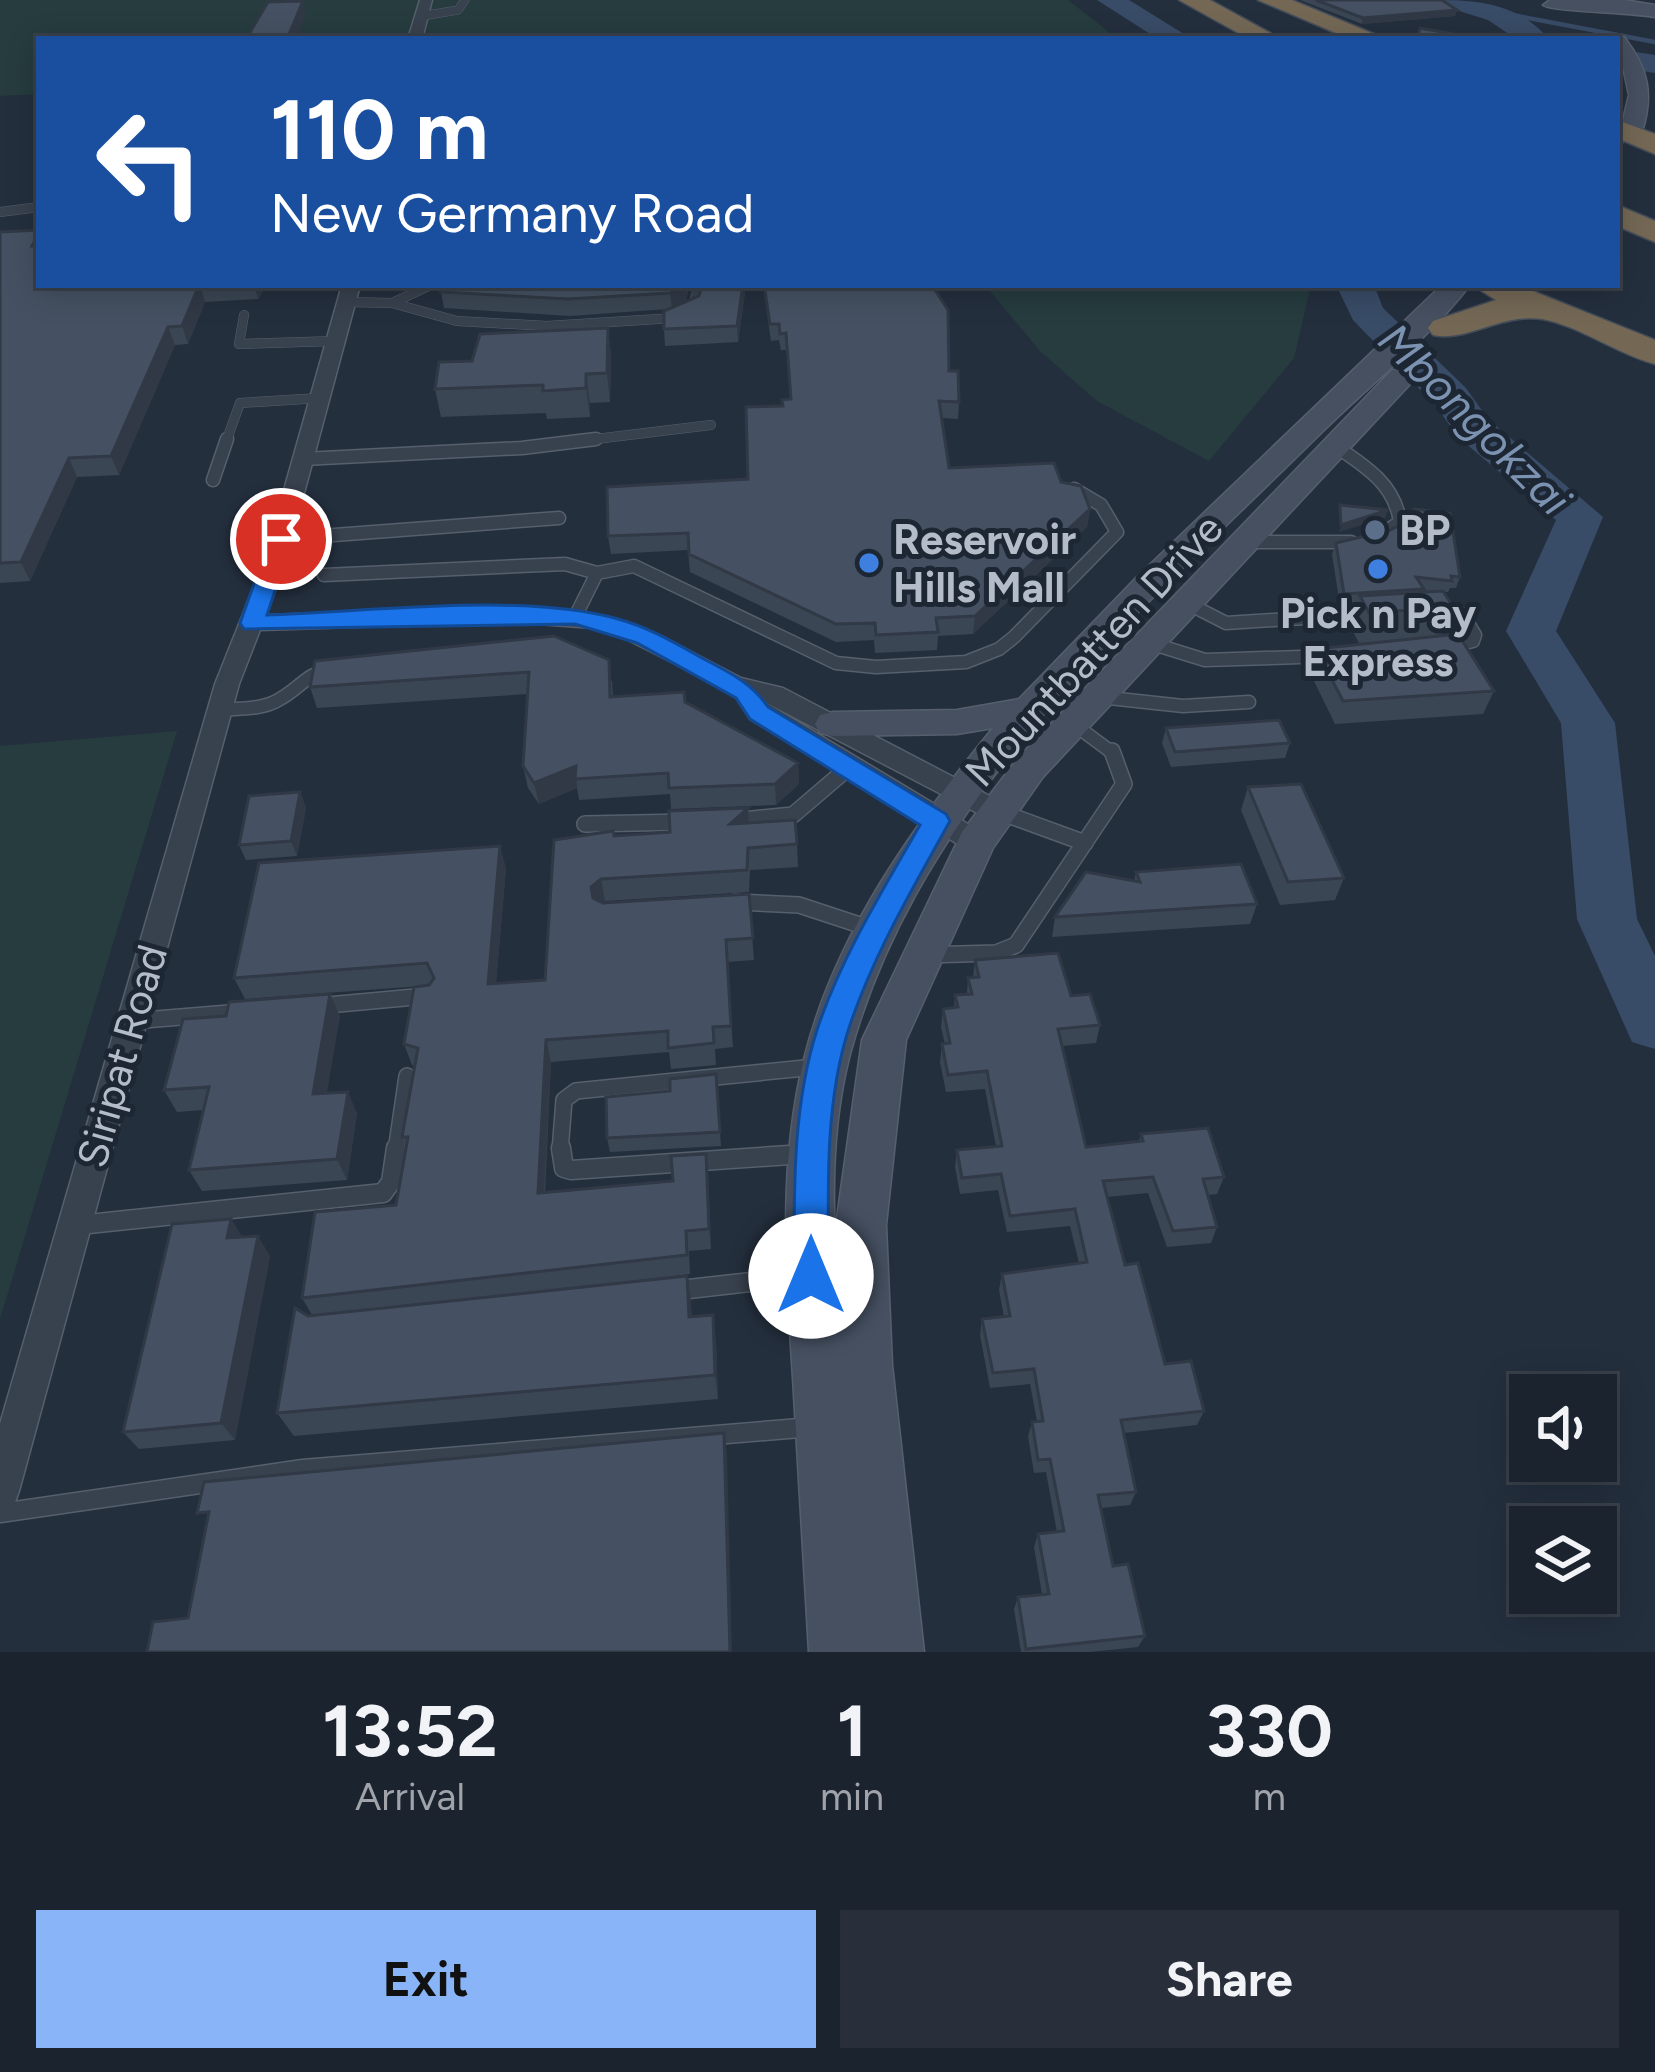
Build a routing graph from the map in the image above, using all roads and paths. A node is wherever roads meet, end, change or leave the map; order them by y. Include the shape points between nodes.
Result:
1 (426, 0) edge
2 (465, 0) edge
3 (1165, 0) edge
4 (1191, 0) edge
5 (1237, 0) edge
6 (1270, 0) edge
7 (1634, 6) edge
8 (422, 16) junction
9 (1582, 17) edge
10 (417, 36) edge
11 (1229, 36) edge
12 (1262, 36) edge
13 (1311, 36) edge
14 (1365, 36) edge
15 (1620, 54) edge
16 (1630, 136) edge
17 (1632, 199) edge
18 (36, 206) edge
19 (0, 212) edge
20 (1655, 233) edge
21 (424, 288) edge
22 (698, 288) edge
23 (1456, 288) edge
24 (1476, 288) edge
25 (1497, 288) edge
26 (349, 294) edge
27 (392, 303) junction
28 (1549, 310) junction
29 (244, 315) dead end
30 (1439, 324) junction
31 (336, 341) junction
32 (1655, 353) edge
33 (320, 398) junction
34 (711, 424) dead end
35 (1334, 445) junction
36 (303, 459) junction
37 (213, 480) dead end
38 (1074, 489) edge
39 (560, 518) dead end
40 (281, 539) junction
41 (1245, 542) junction
42 (598, 573) junction
43 (324, 574) dead end
44 (1189, 604) junction
45 (1428, 610) edge
46 (1383, 614) edge
47 (575, 617) junction
48 (252, 623) junction
49 (1147, 642) junction
50 (1429, 649) edge
51 (1344, 656) edge
52 (343, 668) edge
53 (745, 692) junction
54 (1249, 702) dead end
55 (1065, 709) junction
56 (220, 710) junction
57 (833, 724) junction
58 (848, 768) junction
59 (967, 817) junction
60 (585, 824) dead end
61 (1085, 843) junction
62 (714, 904) edge
63 (875, 930) junction
64 (920, 955) junction
65 (430, 996) edge
66 (294, 1007) edge
67 (271, 1010) edge
68 (132, 1021) junction
69 (826, 1066) junction
70 (406, 1076) dead end
71 (812, 1153) junction
72 (75, 1225) junction
73 (837, 1273) junction
74 (648, 1293) edge
75 (847, 1424) junction
76 (0, 1491) edge
77 (0, 1513) edge
78 (839, 1652) edge
79 (894, 1652) edge

1 - 8 street
2 - 8 lane via 458,10
3 - 11 highway
4 - 12 highway
5 - 13 highway
6 - 14 highway
7 - 9 main road
8 - 10 street
15 - 16 main road via 1637,71 1642,99
17 - 20 highway
18 - 19 lane
21 - 27 lane
22 - 27 lane via 692,309 674,318 590,325 457,321
23 - 30 main road, Mountbatten Drive
24 - 30 main road, Mountbatten Drive
25 - 28 highway
26 - 27 lane
26 - 31 street, Siripat Road
28 - 30 highway via 1493,310
28 - 32 highway
29 - 31 lane via 239,344
30 - 35 main road, Mountbatten Drive
30 - 55 main road, Mountbatten Drive via 1395,346 1122,610
31 - 33 street, Siripat Road
33 - 36 street, Siripat Road
33 - 37 lane via 239,404
34 - 36 lane via 523,448
35 - 41 main road, Mountbatten Drive
35 - 41 lane via 1390,490 1400,522 1361,542
36 - 40 street, Siripat Road
38 - 42 lane via 1096,498 1117,532 1013,637 966,662 836,663 642,569
39 - 40 lane
40 - 48 street, Siripat Road
41 - 44 main road, Mountbatten Drive
42 - 43 lane via 566,564
42 - 47 lane
44 - 46 lane via 1226,623
44 - 49 main road, Mountbatten Drive
45 - 50 lane via 1462,614 1475,635
47 - 48 street
47 - 53 street via 646,638
48 - 56 street, Siripat Road
49 - 51 lane via 1205,660
49 - 55 main road, Mountbatten Drive
52 - 56 lane via 307,674 275,704
53 - 57 street via 775,694
53 - 58 street via 759,713
54 - 55 lane
55 - 57 main road via 957,722
55 - 59 main road, Mountbatten Drive
55 - 61 lane via 1112,749 1124,773
56 - 68 street, Siripat Road
57 - 59 street
58 - 59 street
58 - 60 lane via 784,818
59 - 61 lane
59 - 63 main road, Mountbatten Drive
59 - 64 main road, Mountbatten Drive
61 - 64 lane via 1008,950
62 - 63 lane via 782,902
63 - 69 main road, Mountbatten Drive via 832,1031
64 - 73 main road, Mountbatten Drive via 884,1040
65 - 66 lane
67 - 68 lane
68 - 72 street, Siripat Road
69 - 71 main road, Mountbatten Drive
69 - 71 lane via 576,1091 564,1100 560,1158 571,1170
70 - 72 lane via 392,1182 382,1193
71 - 73 main road, Mountbatten Drive
72 - 76 street, Siripat Road
73 - 74 lane
73 - 75 main road, Mountbatten Drive
75 - 77 lane via 496,1449 152,1486
75 - 78 main road, Mountbatten Drive
75 - 79 main road, Mountbatten Drive

